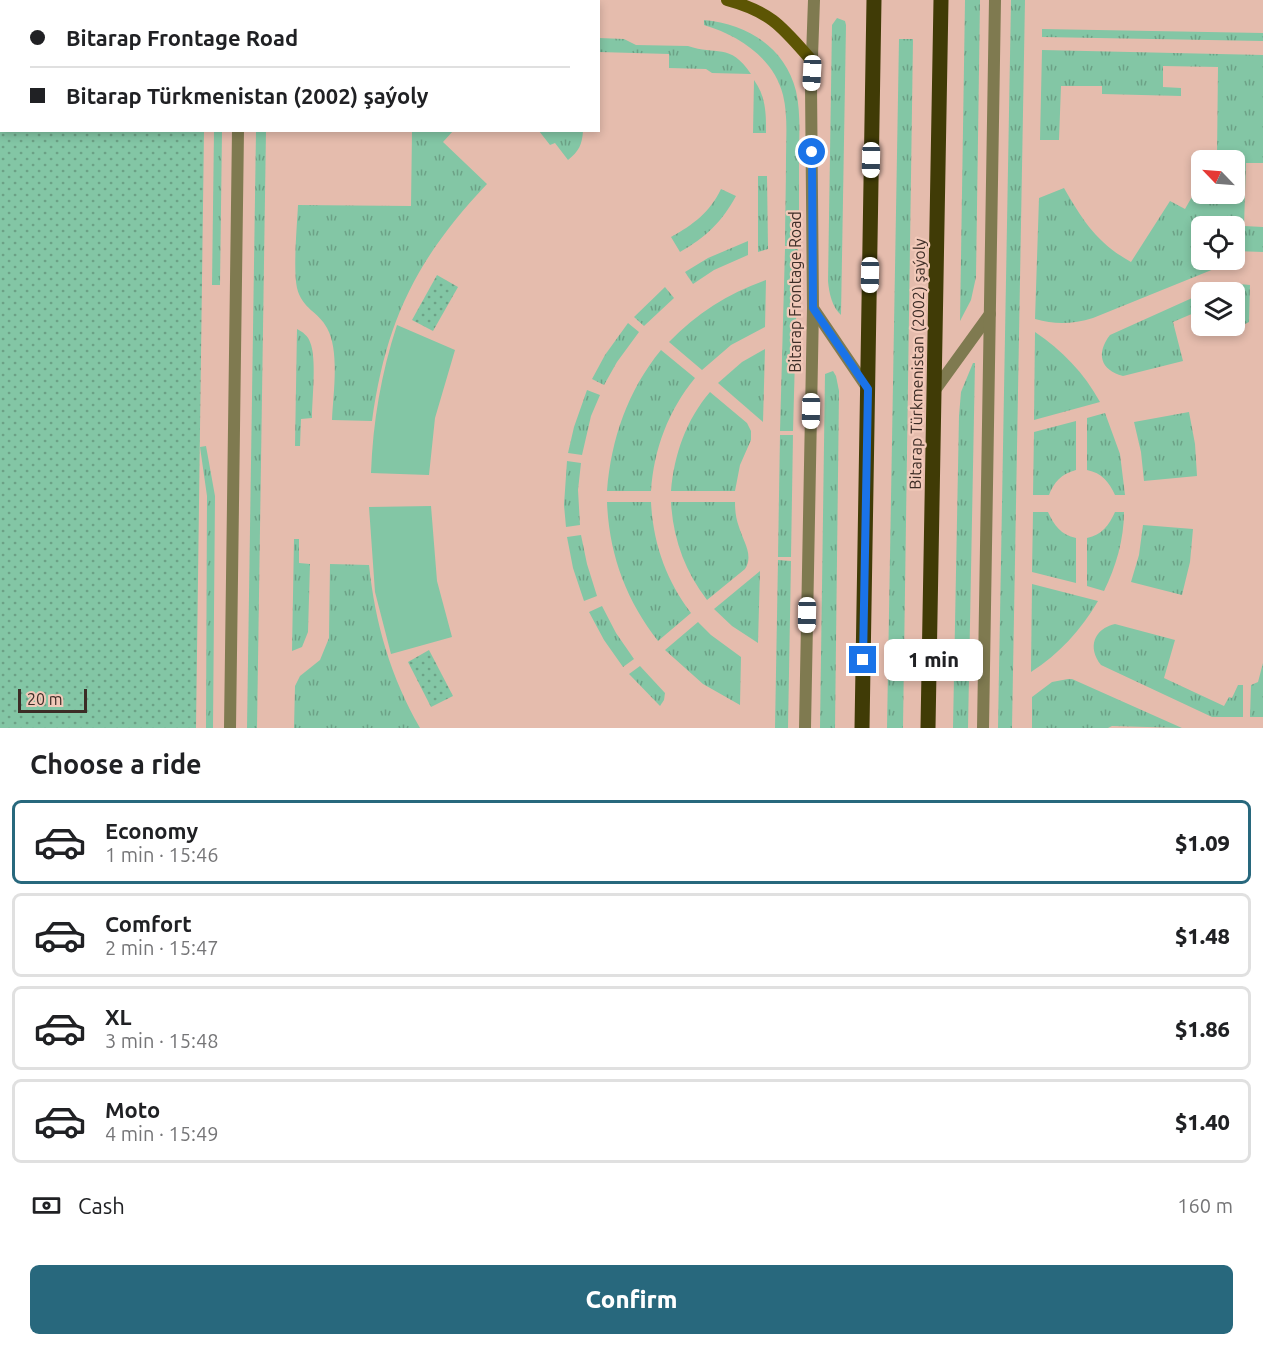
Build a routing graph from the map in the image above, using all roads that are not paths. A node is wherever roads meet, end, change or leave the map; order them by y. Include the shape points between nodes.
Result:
1 (727, 0) edge
2 (814, 0) edge
3 (874, 0) edge
4 (941, 0) edge
5 (995, 0) edge
6 (812, 61) junction
7 (238, 132) edge
8 (813, 308) junction
9 (990, 314) junction
10 (868, 389) junction
11 (935, 390) junction
12 (230, 728) edge
13 (805, 728) edge
14 (862, 728) edge
15 (928, 728) edge
16 (983, 728) edge

1 - 6 street via 750,6 769,17
2 - 6 street, Bitarap Frontage Road
3 - 10 main road
4 - 11 main road, Bitarap Türkmenistan (2002) şaýoly
5 - 9 street
6 - 8 street, Bitarap Frontage Road
7 - 12 street
8 - 10 street
8 - 13 street, Bitarap Frontage Road
9 - 11 street
9 - 16 street
10 - 14 main road
11 - 15 main road, Bitarap Türkmenistan (2002) şaýoly

